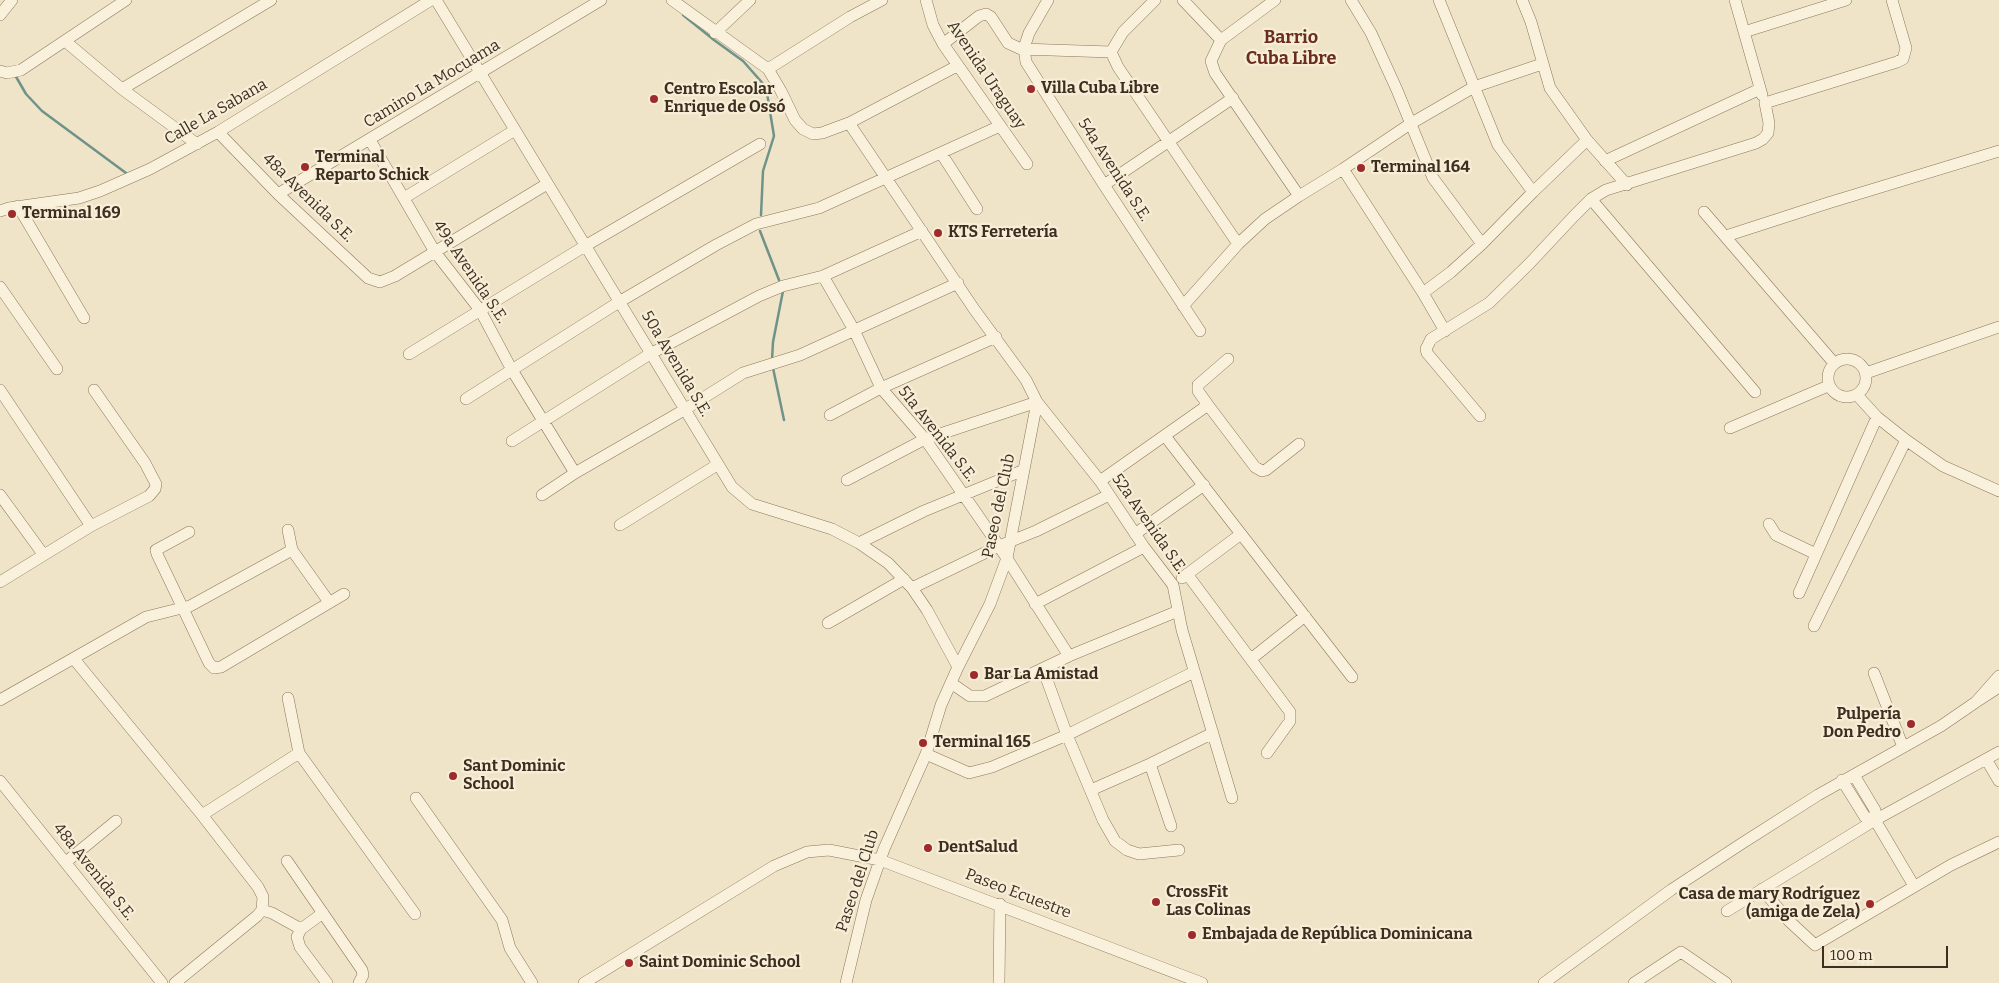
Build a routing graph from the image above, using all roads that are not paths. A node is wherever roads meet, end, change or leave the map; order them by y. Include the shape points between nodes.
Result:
1 (12, 0) edge
2 (126, 0) edge
3 (271, 0) edge
4 (430, 0) edge
5 (436, 0) edge
6 (601, 0) edge
7 (672, 0) edge
8 (750, 0) edge
9 (882, 0) edge
10 (926, 0) edge
11 (1048, 0) edge
12 (1155, 0) edge
13 (1183, 0) edge
14 (1275, 0) edge
15 (1351, 0) edge
16 (1439, 0) edge
17 (1522, 0) edge
18 (1735, 0) edge
19 (1846, 0) edge
20 (1892, 0) edge
21 (0, 15) edge
22 (1744, 32) junction
23 (715, 33) junction
24 (1220, 40) junction
25 (65, 41) junction
26 (943, 44) junction
27 (1024, 48) junction
28 (1111, 52) junction
29 (1542, 64) junction
30 (957, 66) junction
31 (768, 69) junction
32 (0, 71) edge
33 (481, 74) junction
34 (1474, 87) junction
35 (122, 89) junction
36 (1760, 89) junction
37 (1233, 98) junction
38 (1765, 103) junction
39 (849, 123) junction
40 (1410, 124) junction
41 (1000, 126) junction
42 (515, 130) junction
43 (218, 132) junction
44 (370, 140) junction
45 (1587, 140) junction
46 (1168, 141) junction
47 (197, 144) junction
48 (760, 144) dead end
49 (1999, 151) edge
50 (941, 153) junction
51 (1605, 161) junction
52 (1027, 164) dead end
53 (1343, 169) junction
54 (887, 176) junction
55 (547, 184) junction
56 (1104, 185) junction
57 (1626, 185) junction
58 (1533, 192) junction
59 (278, 194) junction
60 (1299, 196) junction
61 (404, 198) junction
62 (1591, 199) junction
63 (18, 206) junction
64 (977, 209) dead end
65 (0, 211) edge
66 (1704, 212) dead end
67 (922, 231) junction
68 (1726, 236) junction
69 (1238, 244) junction
70 (1482, 244) junction
71 (585, 246) junction
72 (435, 252) junction
73 (823, 276) junction
74 (958, 283) junction
75 (0, 287) edge
76 (1423, 293) junction
77 (619, 302) junction
78 (1183, 306) junction
79 (480, 310) junction
80 (84, 318) dead end
81 (1999, 327) edge
82 (854, 330) junction
83 (1200, 331) dead end
84 (1445, 331) junction
85 (996, 337) junction
86 (409, 354) dead end
87 (650, 354) junction
88 (1228, 359) dead end
89 (1834, 363) junction
90 (57, 369) dead end
91 (512, 370) junction
92 (1866, 373) junction
93 (1828, 386) junction
94 (881, 388) junction
95 (0, 390) edge
96 (94, 390) dead end
97 (1755, 392) dead end
98 (1857, 395) junction
99 (466, 399) dead end
100 (1037, 402) junction
101 (1208, 405) junction
102 (684, 410) junction
103 (830, 415) dead end
104 (1480, 416) dead end
105 (1877, 417) junction
106 (543, 422) junction
107 (1730, 428) dead end
108 (1165, 436) junction
109 (925, 439) junction
110 (1906, 440) junction
111 (512, 441) dead end
112 (1299, 444) dead end
113 (717, 465) junction
114 (1024, 470) junction
115 (575, 473) junction
116 (847, 480) dead end
117 (1100, 482) junction
118 (1204, 485) junction
119 (1999, 491) edge
120 (1109, 494) junction
121 (0, 495) edge
122 (542, 495) dead end
123 (964, 495) junction
124 (1769, 524) dead end
125 (620, 525) dead end
126 (91, 526) junction
127 (288, 530) dead end
128 (189, 532) dead end
129 (1135, 534) junction
130 (1241, 534) junction
131 (1011, 541) junction
132 (859, 543) junction
133 (999, 546) junction
134 (1144, 547) junction
135 (292, 550) junction
136 (43, 554) junction
137 (1816, 554) junction
138 (1007, 558) junction
139 (1186, 574) junction
140 (0, 582) edge
141 (908, 584) junction
142 (1173, 585) junction
143 (1799, 593) dead end
144 (344, 594) dead end
145 (329, 602) junction
146 (1035, 604) junction
147 (182, 608) junction
148 (1178, 611) junction
149 (1305, 616) junction
150 (828, 623) dead end
151 (1814, 626) dead end
152 (1069, 656) junction
153 (74, 659) junction
154 (1251, 659) junction
155 (958, 667) junction
156 (1043, 669) junction
157 (1194, 672) junction
158 (1874, 673) dead end
159 (1999, 676) edge
160 (1352, 677) dead end
161 (951, 683) junction
162 (1999, 687) edge
163 (288, 698) dead end
164 (0, 700) edge
165 (1976, 702) junction
166 (1213, 733) junction
167 (1067, 735) junction
168 (1903, 747) junction
169 (1999, 752) edge
170 (299, 753) junction
171 (1267, 753) dead end
172 (926, 754) junction
173 (1986, 759) junction
174 (1150, 764) junction
175 (1854, 775) junction
176 (1842, 780) junction
177 (1999, 780) edge
178 (0, 781) edge
179 (1091, 790) junction
180 (416, 798) dead end
181 (1232, 798) dead end
182 (202, 815) junction
183 (1874, 820) junction
184 (116, 822) dead end
185 (1171, 826) dead end
186 (1999, 842) edge
187 (1179, 850) dead end
188 (880, 860) junction
189 (287, 861) dead end
190 (66, 862) junction
191 (1914, 886) junction
192 (1762, 889) junction
193 (1000, 904) junction
194 (262, 910) junction
195 (1727, 911) dead end
196 (322, 913) junction
197 (415, 914) dead end
198 (301, 929) junction
199 (162, 983) edge
200 (175, 983) edge
201 (327, 983) edge
202 (359, 983) edge
203 (532, 983) edge
204 (584, 983) edge
205 (846, 983) edge
206 (999, 983) edge
207 (1202, 983) edge
208 (1544, 983) edge
209 (1634, 983) edge
210 (1726, 983) edge

1 - 21 street
2 - 25 street
3 - 35 street
4 - 43 street, Calle La Sabana
5 - 33 street, 50a Avenida S.E.
6 - 33 street, Camino La Mocuama
7 - 23 street
8 - 23 street
9 - 31 street
10 - 26 street, Avenida Uraguay
11 - 27 street
12 - 28 street via 1123,32
13 - 24 street
14 - 24 street
15 - 40 street via 1371,33
16 - 34 street
17 - 29 street
18 - 22 street
19 - 22 street
20 - 38 street via 1906,48 1903,59
22 - 36 street
23 - 31 street
24 - 37 street via 1211,61 1215,73
25 - 32 street via 21,70
25 - 35 street
26 - 27 street via 986,14 1008,43
26 - 30 street, Avenida Uraguay
27 - 28 street
27 - 56 street, 54a Avenida S.E. via 1026,62 1038,84
28 - 46 street
29 - 34 street
29 - 45 street via 1550,88
30 - 39 street
30 - 41 street, Avenida Uraguay
31 - 39 street via 803,129 813,134 822,133
33 - 42 street, 50a Avenida S.E.
33 - 44 street, Camino La Mocuama
34 - 40 street
34 - 58 street via 1498,145
35 - 47 street
36 - 38 street
36 - 51 street
37 - 46 street
37 - 60 street
38 - 57 street via 1769,123 1768,133 1763,139
39 - 54 street
40 - 53 street
40 - 70 street via 1433,178
41 - 50 street
41 - 52 street, Avenida Uraguay
42 - 55 street, 50a Avenida S.E.
42 - 61 street
43 - 47 street, Calle La Sabana
43 - 59 street, 48a Avenida S.E.
44 - 59 street, Camino La Mocuama
44 - 61 street, 49a Avenida S.E.
45 - 51 street
45 - 58 street
46 - 56 street
46 - 69 street
47 - 63 street, Calle La Sabana via 100,191 79,198
48 - 71 street
49 - 68 street
50 - 54 street
50 - 64 street
51 - 57 street
53 - 60 street
53 - 76 street
54 - 67 street
54 - 77 street via 819,208 756,224
55 - 71 street, 50a Avenida S.E.
55 - 72 street
56 - 78 street, 54a Avenida S.E.
57 - 62 street via 1606,190
58 - 70 street
59 - 72 street, 48a Avenida S.E. via 368,278 380,282
60 - 69 street via 1265,219
61 - 72 street, 49a Avenida S.E.
62 - 84 street via 1489,303
62 - 97 street
63 - 65 street, Calle La Sabana
63 - 80 street
66 - 68 street
67 - 73 street
67 - 74 street
68 - 89 street
69 - 78 street
70 - 76 street
71 - 77 street, 50a Avenida S.E.
71 - 79 street
72 - 79 street, 49a Avenida S.E.
73 - 82 street, 51a Avenida S.E.
73 - 87 street via 759,296
74 - 82 street
74 - 85 street
75 - 90 street
76 - 84 street
77 - 87 street, 50a Avenida S.E.
77 - 91 street
78 - 83 street, 54a Avenida S.E.
79 - 86 street
79 - 91 street, 49a Avenida S.E.
81 - 92 street
82 - 94 street, 51a Avenida S.E.
82 - 102 street via 800,355 743,373
84 - 104 street via 1431,339 1427,353
85 - 94 street
85 - 100 street
87 - 102 street, 50a Avenida S.E.
87 - 106 street
88 - 101 street via 1198,385 1198,391
89 - 92 street via 1846,359 1858,362
89 - 93 street via 1827,374
91 - 99 street
91 - 106 street, 49a Avenida S.E.
92 - 98 street via 1865,386
93 - 98 street via 1840,397
93 - 107 street
94 - 103 street
94 - 109 street, 51a Avenida S.E.
95 - 126 street
96 - 126 street via 145,463 156,489 149,496
98 - 105 street
100 - 109 street
100 - 114 street, Paseo del Club
100 - 117 street, 52a Avenida S.E.
101 - 108 street
101 - 112 street via 1254,467 1262,471
102 - 113 street, 50a Avenida S.E.
102 - 115 street
105 - 110 street
105 - 137 street
106 - 111 street
106 - 115 street, 49a Avenida S.E.
108 - 117 street
108 - 118 street
109 - 116 street
109 - 123 street, 51a Avenida S.E.
110 - 119 street via 1944,466
110 - 151 street
113 - 125 street
113 - 132 street, 50a Avenida S.E. via 732,487 752,504 832,529
114 - 123 street
114 - 131 street, Paseo del Club
115 - 122 street
117 - 120 street, 52a Avenida S.E.
118 - 129 street
118 - 130 street
120 - 129 street, 52a Avenida S.E.
120 - 131 street
121 - 136 street
123 - 132 street
123 - 133 street, 51a Avenida S.E.
124 - 137 street via 1776,535
126 - 136 street
127 - 135 street
128 - 147 street via 156,550
129 - 134 street, 52a Avenida S.E.
130 - 139 street
130 - 149 street
131 - 133 street
131 - 138 street, Paseo del Club
132 - 141 street, 50a Avenida S.E. via 888,563
133 - 138 street, 51a Avenida S.E.
133 - 141 street
134 - 142 street, 52a Avenida S.E.
134 - 146 street
135 - 145 street
135 - 147 street
136 - 140 street
137 - 143 street
138 - 146 street, 51a Avenida S.E.
138 - 155 street, Paseo del Club via 990,604
139 - 142 street
139 - 154 street
141 - 150 street
141 - 155 street, 50a Avenida S.E. via 927,610
142 - 148 street, 52a Avenida S.E.
144 - 145 street
145 - 147 street via 222,668 214,668 209,663
146 - 152 street, 51a Avenida S.E.
147 - 153 street via 146,618
148 - 152 street
148 - 157 street, 52a Avenida S.E.
149 - 154 street
149 - 160 street
152 - 156 street
153 - 164 street
153 - 182 street
154 - 171 street via 1290,712 1290,721
155 - 161 street, Paseo del Club
156 - 161 street via 985,696 970,696
156 - 167 street
157 - 166 street, 52a Avenida S.E.
157 - 167 street
158 - 168 street
159 - 165 street
161 - 172 street, Paseo del Club
162 - 165 street
163 - 170 street
165 - 168 street
166 - 174 street
166 - 181 street, 52a Avenida S.E.
167 - 172 street via 969,773
167 - 179 street
168 - 175 street
169 - 173 street
170 - 182 street
170 - 197 street
172 - 188 street, Paseo del Club
173 - 177 street
173 - 183 street
174 - 179 street
174 - 185 street
175 - 176 street
175 - 183 street via 1875,810
176 - 183 street via 1865,817
176 - 208 street via 1671,890
178 - 190 street, 48a Avenida S.E.
179 - 187 street via 1115,841 1127,850 1139,854
180 - 203 street via 502,920 510,948
182 - 194 street via 258,887 263,897
183 - 191 street
183 - 192 street
184 - 190 street
186 - 191 street via 1951,864
188 - 193 street, Paseo Ecuestre
188 - 204 street, Paseo Ecuestre via 829,850 789,858
188 - 205 street, Paseo del Club via 866,900
189 - 196 street
190 - 199 street, 48a Avenida S.E.
191 - 192 street via 1815,945
192 - 195 street
193 - 206 street
193 - 207 street, Paseo Ecuestre
194 - 198 street
194 - 200 street
196 - 198 street
196 - 202 street via 362,970
198 - 201 street via 297,942
209 - 210 street via 1678,952

